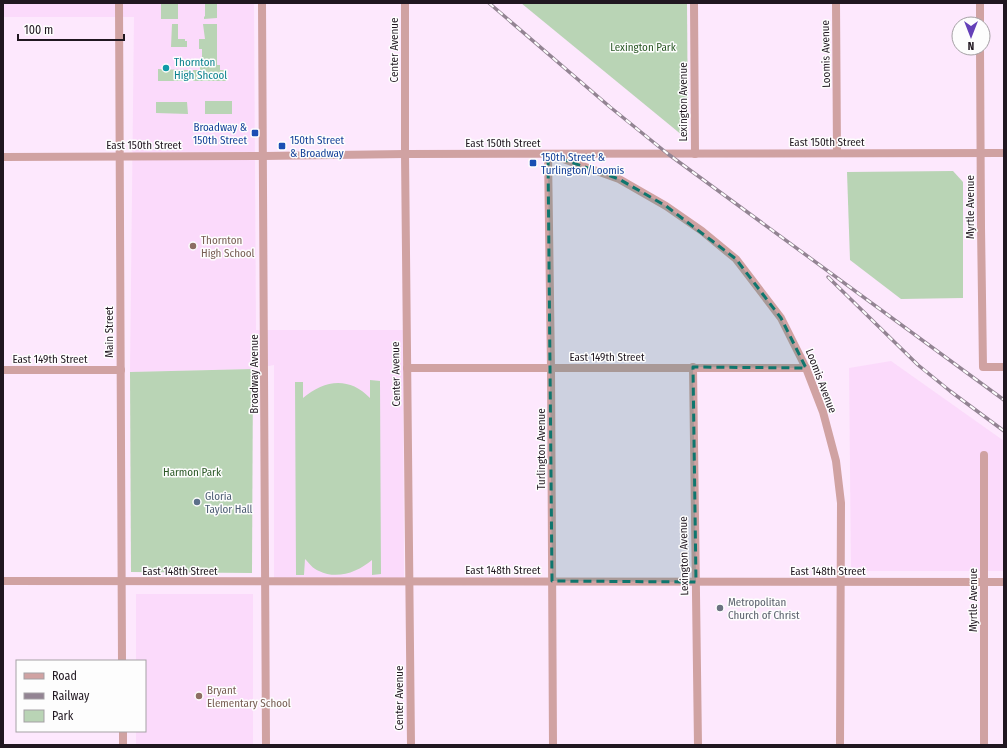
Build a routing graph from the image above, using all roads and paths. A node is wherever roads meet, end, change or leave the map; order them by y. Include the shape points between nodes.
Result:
1 (119, 3) edge
2 (262, 3) edge
3 (406, 3) edge
4 (694, 3) edge
5 (836, 3) edge
6 (980, 3) edge
7 (980, 16) edge
8 (980, 56) edge
9 (837, 153) junction
10 (981, 153) junction
11 (1004, 153) edge
12 (406, 154) junction
13 (548, 154) junction
14 (695, 154) junction
15 (3, 156) edge
16 (120, 156) junction
17 (264, 156) junction
18 (693, 367) junction
19 (1004, 367) edge
20 (407, 368) junction
21 (551, 368) junction
22 (806, 368) junction
23 (3, 370) edge
24 (121, 370) junction
25 (984, 455) dead end
26 (3, 581) edge
27 (409, 581) junction
28 (552, 581) junction
29 (122, 582) junction
30 (266, 582) junction
31 (696, 582) junction
32 (984, 582) junction
33 (1004, 582) edge
34 (840, 583) junction
35 (122, 660) edge
36 (123, 732) edge
37 (123, 745) edge
38 (266, 745) edge
39 (411, 745) edge
40 (553, 745) edge
41 (698, 745) edge
42 (840, 745) edge
43 (984, 745) edge

1 - 16 street, Main Street
2 - 17 street, Broadway Avenue
3 - 12 street, Center Avenue
4 - 14 street, Lexington Avenue
5 - 9 street, Loomis Avenue
6 - 7 street
8 - 10 street, Myrtle Avenue
9 - 10 street, East 150th Street
9 - 14 street, East 150th Street
10 - 11 street, East 150th Street
10 - 19 street, Myrtle Avenue via 983,366
12 - 13 street, East 150th Street
12 - 17 street, East 150th Street
12 - 20 street, Center Avenue
13 - 14 street, East 150th Street
13 - 21 street, Turlington Avenue
13 - 22 street, Loomis Avenue via 619,179 666,206 736,259 781,318
15 - 16 street, East 150th Street
16 - 17 street, East 150th Street
16 - 24 street, Main Street
17 - 30 street, Broadway Avenue
18 - 21 street, East 149th Street
18 - 22 street, East 149th Street
18 - 31 street, Lexington Avenue
20 - 21 street, East 149th Street
20 - 27 street, Center Avenue
21 - 28 street, Turlington Avenue
22 - 34 street, Loomis Avenue via 836,461 841,503
23 - 24 street, East 149th Street
24 - 29 street, Main Street
25 - 32 street, Myrtle Avenue
26 - 29 street, East 148th Street
27 - 28 street, East 148th Street
27 - 30 street, East 148th Street
27 - 39 street, Center Avenue
28 - 31 street, East 148th Street
28 - 40 street, Turlington Avenue
29 - 30 street, East 148th Street
29 - 35 street, Main Street
30 - 38 street, Broadway Avenue
31 - 34 street, East 148th Street
31 - 41 street, Lexington Avenue
32 - 33 street, East 148th Street
32 - 34 street, East 148th Street
32 - 43 street, Myrtle Avenue
34 - 42 street, Loomis Avenue
36 - 37 street

